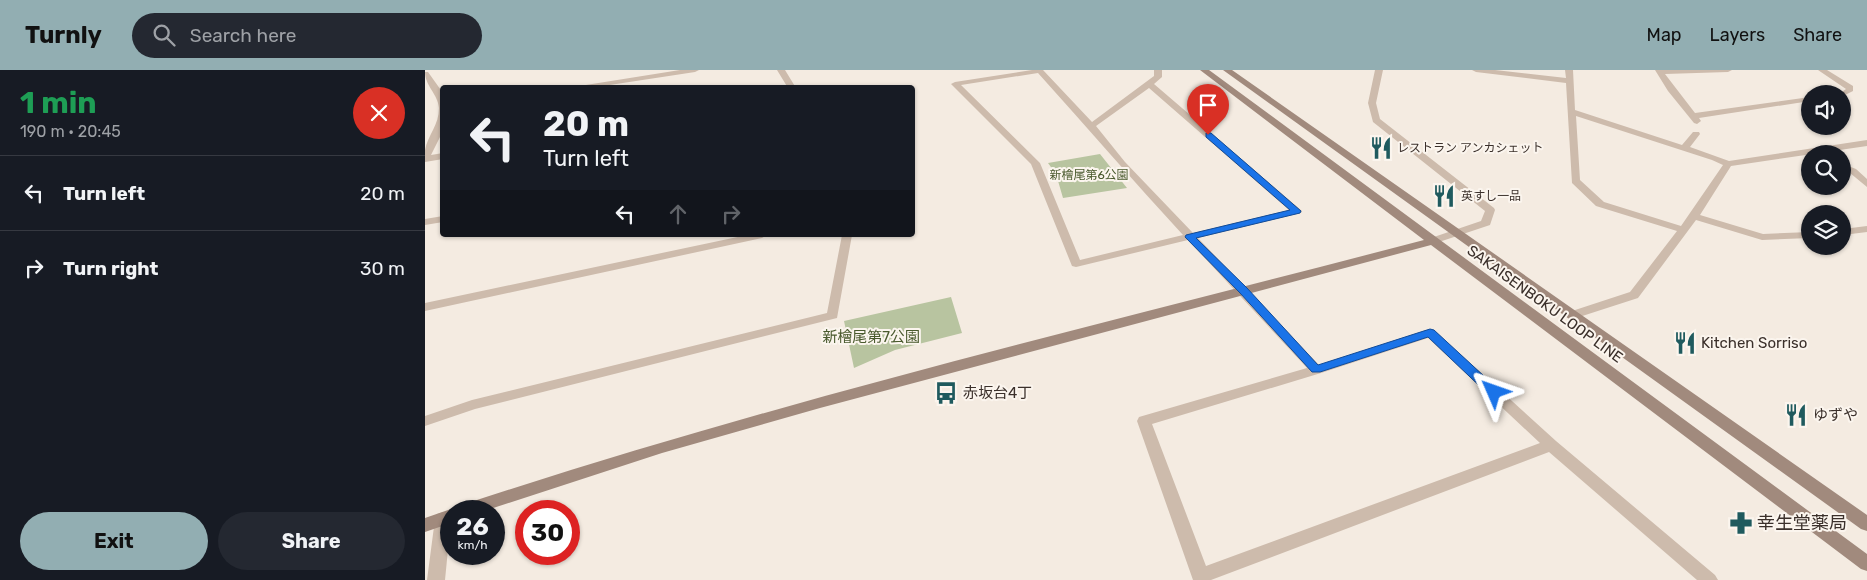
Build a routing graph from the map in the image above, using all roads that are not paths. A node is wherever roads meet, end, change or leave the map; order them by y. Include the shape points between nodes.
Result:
1 (695, 70) edge
2 (781, 70) edge
3 (1158, 70) edge
4 (1204, 70) edge
5 (1227, 70) edge
6 (1379, 70) edge
7 (1476, 70) edge
8 (1569, 70) edge
9 (1728, 70) edge
10 (1822, 70) edge
11 (1659, 71) edge
12 (425, 74) edge
13 (1570, 82) junction
14 (1149, 84) junction
15 (592, 85) edge
16 (790, 85) edge
17 (1845, 85) edge
18 (440, 96) edge
19 (1801, 100) edge
20 (1572, 112) junction
21 (1693, 116) junction
22 (1699, 123) dead end
23 (1091, 126) junction
24 (440, 127) edge
25 (1697, 134) dead end
26 (1867, 143) edge
27 (1851, 146) edge
28 (1684, 148) junction
29 (1801, 155) edge
30 (440, 156) edge
31 (425, 158) edge
32 (1728, 164) junction
33 (1851, 170) edge
34 (1867, 184) edge
35 (1693, 216) junction
36 (440, 220) edge
37 (425, 222) edge
38 (1867, 229) edge
39 (1683, 230) junction
40 (1851, 231) edge
41 (1457, 233) junction
42 (1801, 235) edge
43 (753, 237) edge
44 (847, 237) edge
45 (1190, 237) junction
46 (1432, 241) junction
47 (1243, 290) junction
48 (425, 307) edge
49 (1573, 315) junction
50 (1316, 370) junction
51 (425, 420) edge
52 (1551, 445) junction
53 (499, 500) edge
54 (440, 520) edge
55 (1867, 524) edge
56 (425, 525) edge
57 (440, 557) edge
58 (1867, 564) edge
59 (1201, 578) edge
60 (436, 580) edge
61 (1709, 580) edge

1 - 15 street
2 - 16 street
3 - 14 street via 1158,77
4 - 46 main road, SAKAISENBOKU LOOP LINE
5 - 41 main road, SAKAISENBOKU LOOP LINE
6 - 41 street via 1372,104 1376,120 1490,210 1486,223
7 - 13 street
8 - 13 street
9 - 11 street
10 - 17 street
11 - 21 street
12 - 18 street
13 - 20 street
14 - 23 street
14 - 45 street via 1297,211
19 - 21 street
20 - 28 street
20 - 39 street via 1575,181 1601,204
21 - 22 street
23 - 45 street
23 - 45 street via 1039,71 955,84 1035,163 1076,264
24 - 31 street
25 - 28 street
26 - 27 street
28 - 32 street
29 - 32 street
30 - 31 street
32 - 35 street
33 - 34 street
35 - 39 street
35 - 42 street via 1762,237
36 - 37 street
38 - 40 street
39 - 49 street via 1634,295
41 - 46 street
41 - 49 main road, SAKAISENBOKU LOOP LINE
43 - 48 street
44 - 51 street via 833,315 472,405
45 - 47 street
46 - 47 main road
46 - 58 main road, SAKAISENBOKU LOOP LINE
47 - 50 street
47 - 53 main road via 820,403 668,446
49 - 55 main road, SAKAISENBOKU LOOP LINE
50 - 52 street via 1430,332
50 - 59 street via 1144,421
52 - 59 street
52 - 61 street
54 - 56 main road
57 - 60 street

